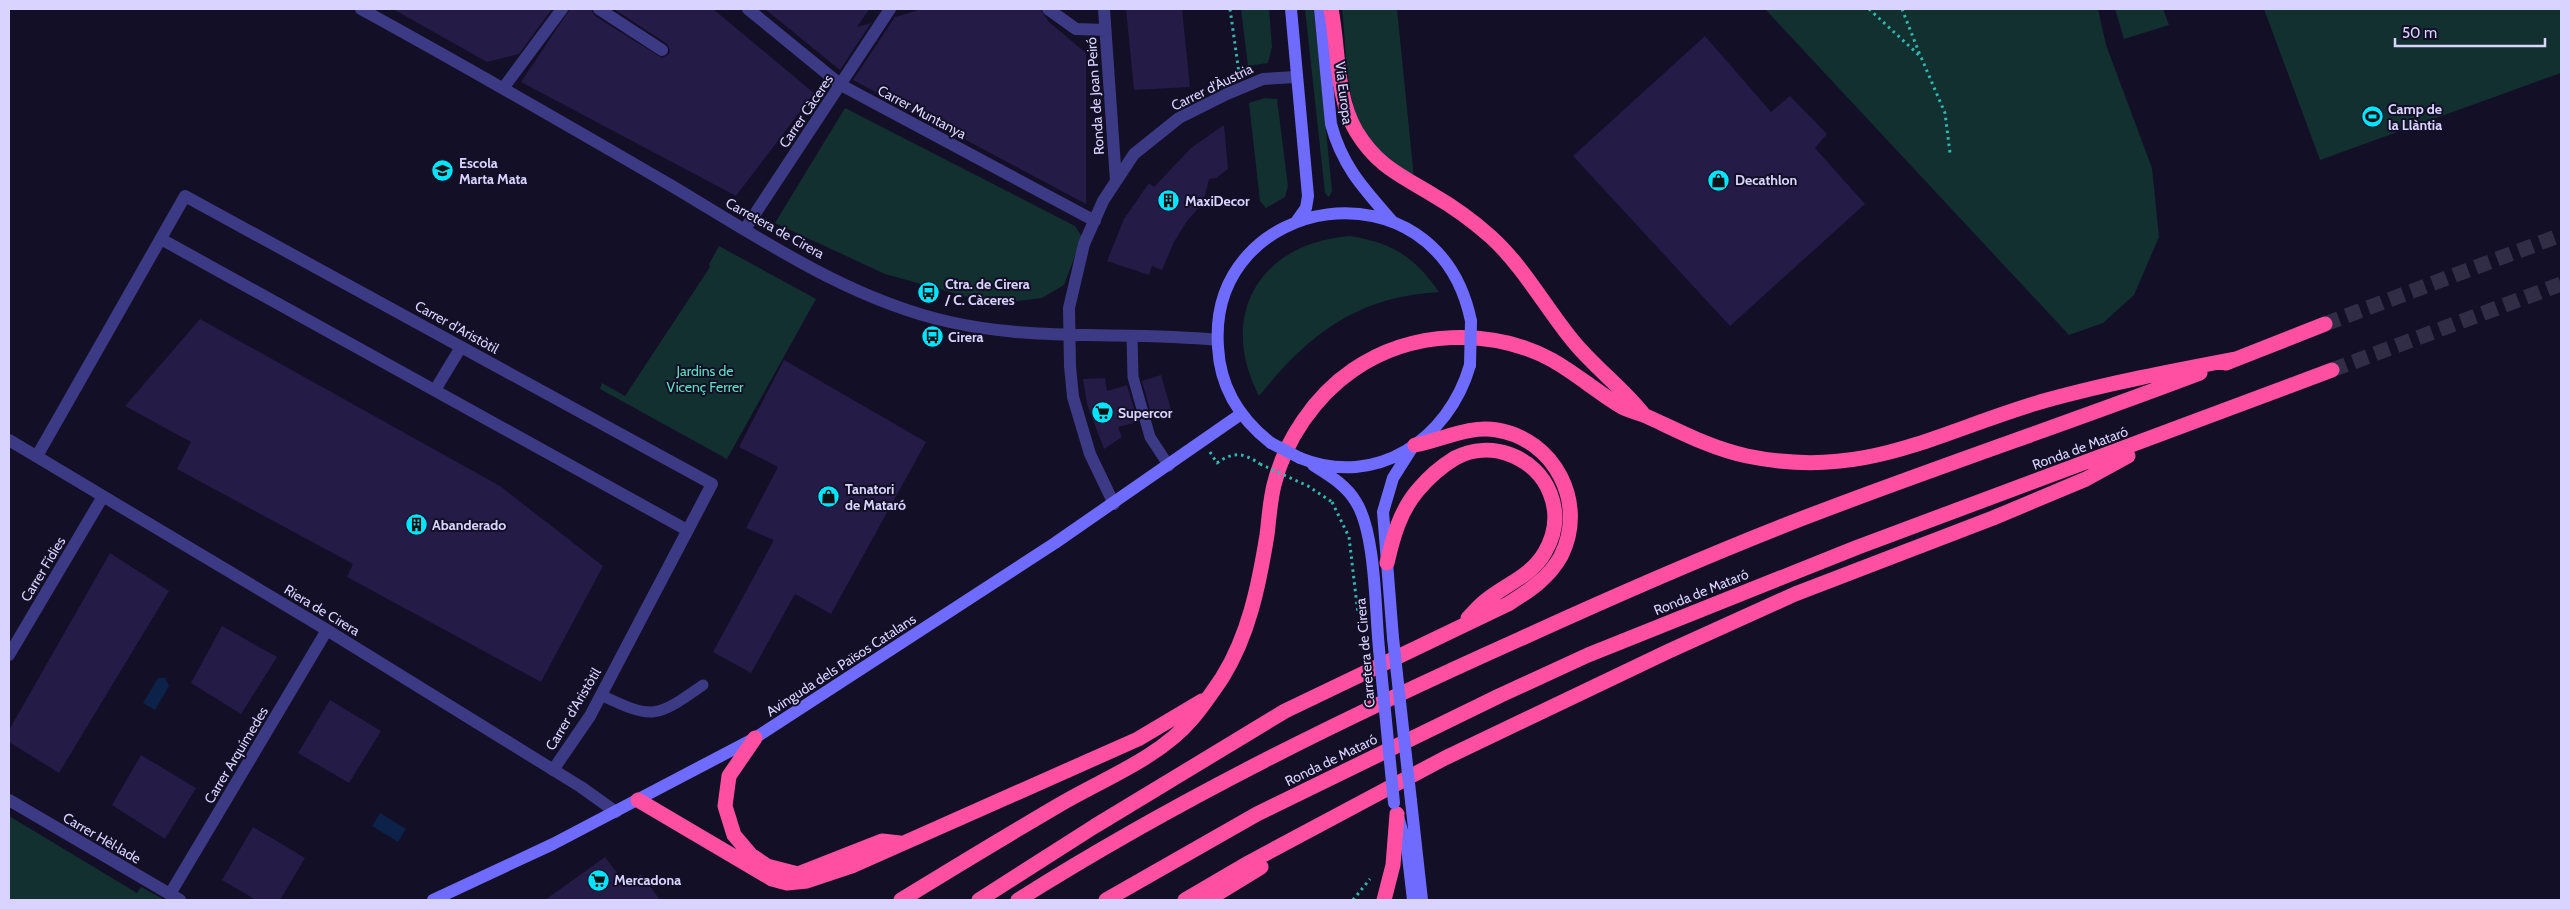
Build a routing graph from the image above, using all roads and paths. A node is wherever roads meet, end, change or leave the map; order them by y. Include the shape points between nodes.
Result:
1 (361, 9) edge
2 (562, 9) edge
3 (599, 9) edge
4 (748, 9) edge
5 (890, 9) edge
6 (1048, 9) edge
7 (1104, 9) edge
8 (1230, 9) edge
9 (1291, 9) edge
10 (1320, 9) edge
11 (1331, 9) edge
12 (1868, 9) edge
13 (1902, 9) edge
14 (1105, 30) junction
15 (662, 50) dead end
16 (1921, 57) junction
17 (1240, 76) dead end
18 (1296, 77) junction
19 (841, 85) junction
20 (504, 87) junction
21 (1950, 153) dead end
22 (1116, 181) junction
23 (1095, 221) junction
24 (1392, 221) junction
25 (1296, 222) junction
26 (745, 230) junction
27 (161, 239) junction
28 (2325, 324) tunnel mouth
29 (1068, 336) junction
30 (1132, 336) junction
31 (1217, 340) junction
32 (460, 346) junction
33 (2236, 359) junction
34 (2332, 370) tunnel mouth
35 (435, 390) junction
36 (1241, 414) junction
37 (1645, 416) junction
38 (2175, 431) junction
39 (9, 440) edge
40 (1203, 441) junction
41 (1414, 446) junction
42 (37, 456) junction
43 (1302, 459) junction
44 (1169, 466) junction
45 (102, 498) junction
46 (1114, 504) junction
47 (687, 530) junction
48 (1387, 563) junction
49 (1358, 616) dead end
50 (1460, 626) junction
51 (327, 630) junction
52 (9, 655) edge
53 (703, 685) dead end
54 (600, 695) junction
55 (1208, 698) junction
56 (755, 738) junction
57 (1445, 758) junction
58 (553, 770) junction
59 (9, 800) edge
60 (638, 800) junction
61 (1396, 808) junction
62 (616, 812) junction
63 (904, 843) junction
64 (1373, 875) dead end
65 (175, 897) edge
66 (433, 900) edge
67 (901, 900) edge
68 (979, 900) edge
69 (1018, 900) edge
70 (1106, 900) edge
71 (1185, 900) edge
72 (1207, 900) edge
73 (1353, 900) edge
74 (1384, 900) edge
75 (1413, 900) edge
76 (1422, 900) edge

1 - 20 street, Carretera de Cirera
2 - 20 street
3 - 15 street
4 - 19 street, Carrer Muntanya
5 - 19 street, Carrer Càceres
6 - 14 street via 1076,29
7 - 14 street, Ronda de Joan Peiró
8 - 17 path
9 - 18 street
10 - 24 street, Via Europa via 1336,140 1356,181
11 - 37 highway via 1344,102 1354,128 1372,154 1391,171 1459,212 1493,239 1525,275 1574,342 1630,396
12 - 16 path
13 - 16 path
14 - 22 street, Ronda de Joan Peiró
16 - 21 path via 1945,112
18 - 22 street, Carrer d'Àustria via 1263,79 1179,118 1134,154
18 - 25 street via 1308,196 1306,208
19 - 23 street, Carrer Muntanya
19 - 26 street, Carrer Càceres
20 - 26 street, Carretera de Cirera
22 - 23 street, Carrer d'Àustria
23 - 29 street, Carrer d'Àustria via 1084,244 1069,308
24 - 25 street via 1369,214 1344,212
24 - 41 street, bridge via 1430,244 1450,266 1464,292 1471,321 1472,350 1466,379 1454,406 1435,429
25 - 31 street via 1267,239 1243,262 1221,307
26 - 29 street, Carretera de Cirera via 846,284 906,310 997,332
27 - 32 street, Carrer d'Aristòtil via 184,196
27 - 35 street
27 - 42 street, Carrer d'Aristòtil
28 - 33 highway
29 - 30 street, Carretera de Cirera
29 - 46 street, Carrer d'Àustria via 1078,415 1090,454
30 - 31 street, Carretera de Cirera
30 - 44 lane via 1133,377 1150,436
31 - 36 street via 1221,371
32 - 35 street
32 - 47 street, Carrer d'Aristòtil via 712,484
33 - 37 highway via 2125,380 2043,401 1918,445 1856,460 1794,462 1743,455 1692,438
33 - 69 highway, Ronda de Mataró via 2009,445 1827,509 1619,594 1418,684 1255,765 1085,858
34 - 38 highway, Ronda de Mataró
35 - 47 street
36 - 40 street, Avinguda dels Països Catalans
36 - 43 street, bridge via 1271,443
37 - 55 highway via 1624,408 1550,359 1494,341 1458,337 1413,342 1353,370 1317,403 1294,436 1275,480 1263,561 1250,615 1224,674
38 - 57 highway via 2086,479 1794,594
38 - 70 highway, Ronda de Mataró via 1858,547 1588,656 1257,814
39 - 42 street, Riera de Cirera
40 - 44 street, Avinguda dels Països Catalans
40 - 49 path, bridge via 1217,463 1234,454 1242,454 1318,491 1332,502 1349,537
41 - 43 street via 1396,456 1359,466 1322,465
41 - 48 street, Carretera de Cirera via 1394,478 1385,502 1383,526
41 - 50 highway via 1480,429 1514,434 1528,440 1551,459 1565,486 1569,530 1566,545 1552,569 1528,592
42 - 45 street, Riera de Cirera
43 - 61 street, Carretera de Cirera, bridge via 1347,489 1357,502 1368,533
44 - 46 street, Avinguda dels Països Catalans
45 - 51 street, Riera de Cirera
45 - 52 street, Carrer Fídies
46 - 56 street, Avinguda dels Països Catalans
47 - 54 street, Carrer d'Aristòtil
48 - 50 highway via 1394,532 1406,507 1417,491 1447,464 1467,454 1487,451 1509,453 1531,466 1540,475 1553,500 1555,520 1552,539 1533,568 1484,601
48 - 76 street, Carretera de Cirera, bridge
50 - 68 highway via 1285,711
51 - 58 street, Riera de Cirera
51 - 65 street, Carrer Arquímedes
53 - 54 lane via 669,710 648,713
54 - 58 street, Carrer d'Aristòtil via 569,750
55 - 63 highway via 1138,739
55 - 67 highway via 1191,720 1151,752
56 - 60 street, Avinguda dels Països Catalans
56 - 63 highway via 729,776 725,806 734,835 751,855 767,866 798,874 882,841
57 - 71 highway
57 - 72 highway via 1422,779 1288,851
58 - 62 street, Riera de Cirera
59 - 65 street, Carrer Hèl·lade
60 - 62 street, Avinguda dels Països Catalans
60 - 63 highway via 761,874 787,883 806,881 843,869
61 - 74 highway via 1394,865
61 - 75 street, Carretera de Cirera via 1407,848
62 - 66 street, Avinguda dels Països Catalans
64 - 73 path

